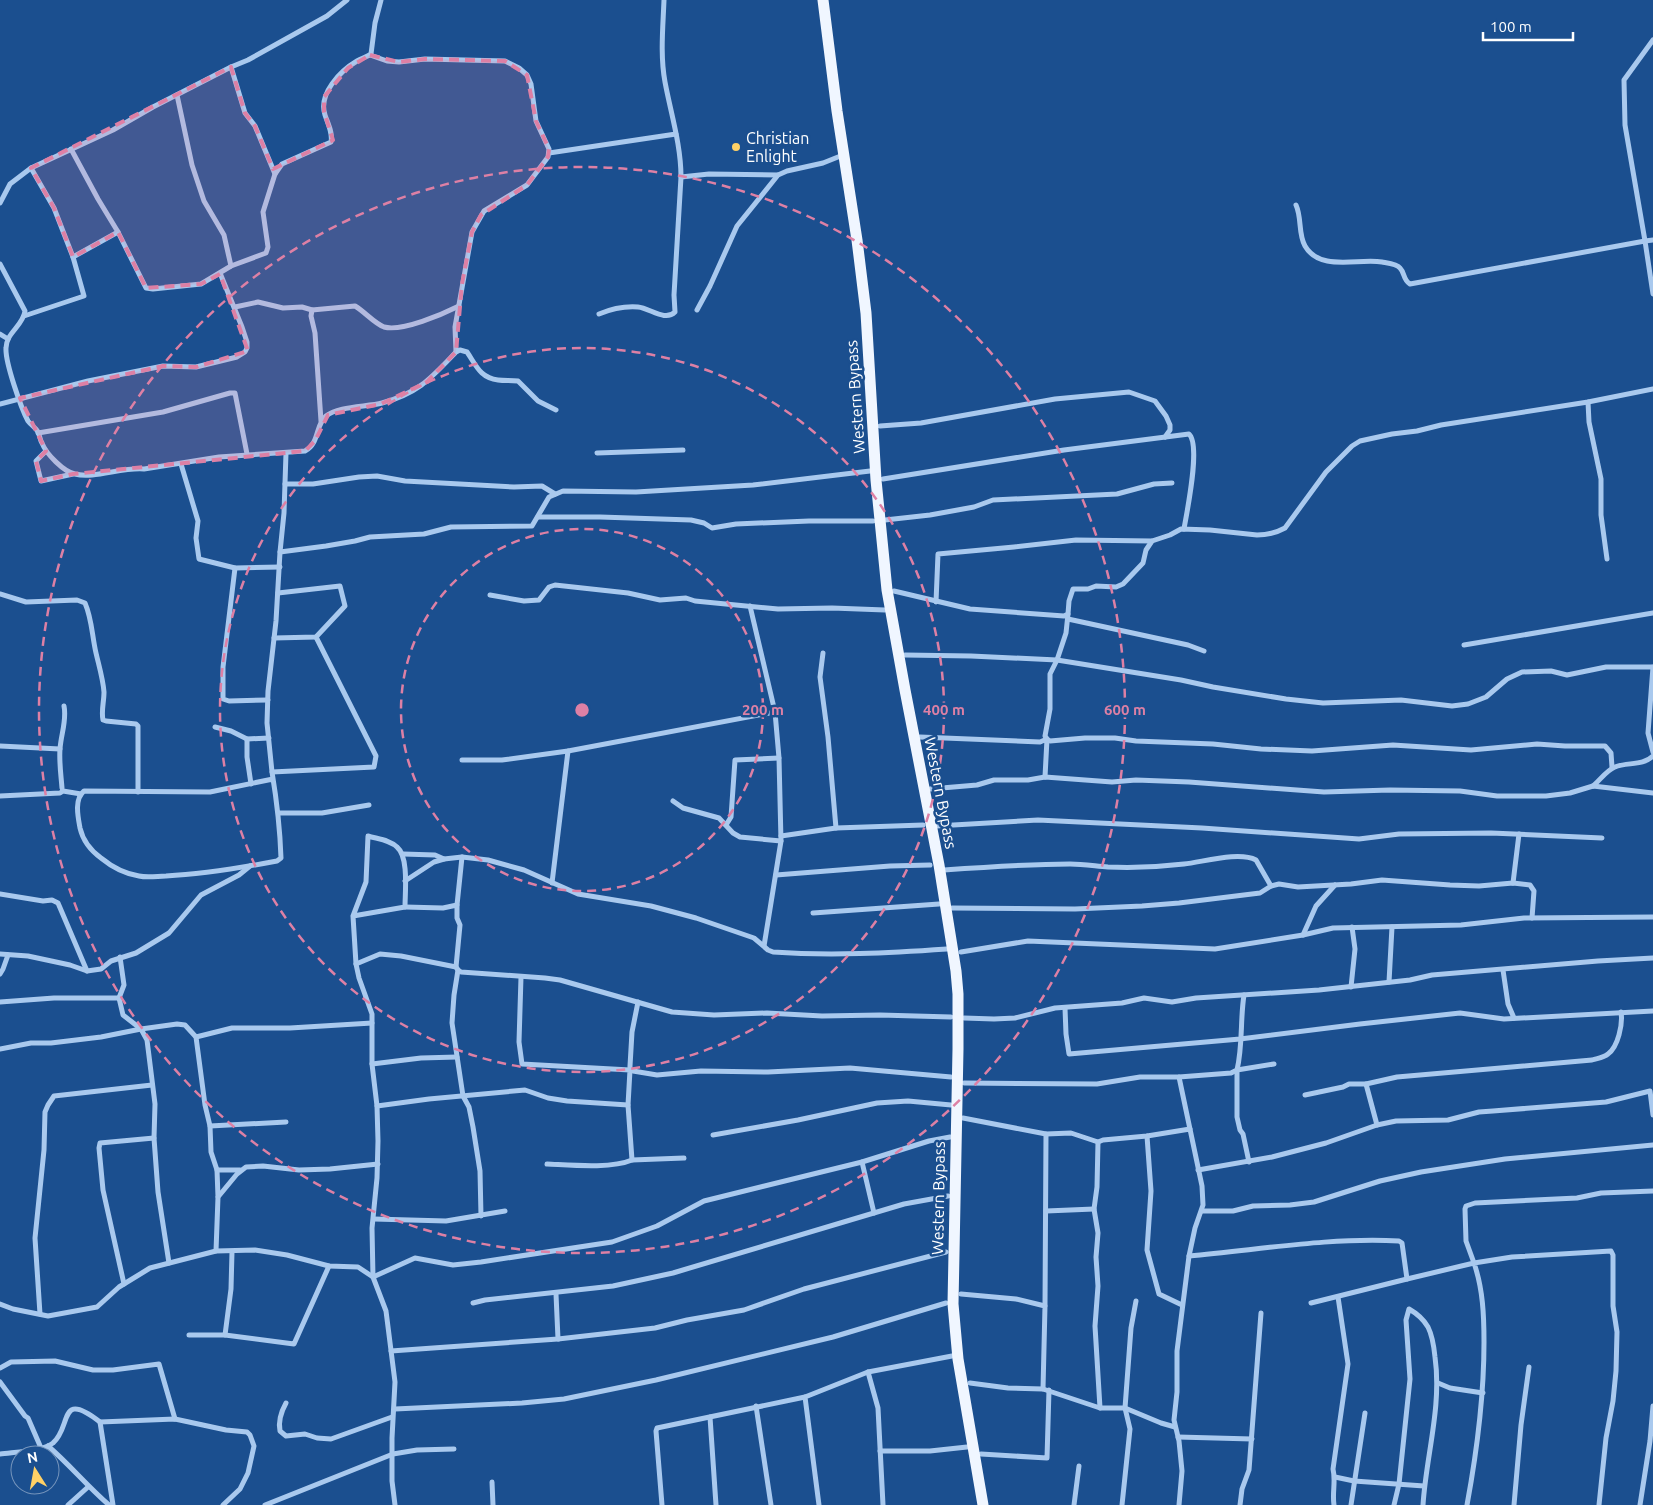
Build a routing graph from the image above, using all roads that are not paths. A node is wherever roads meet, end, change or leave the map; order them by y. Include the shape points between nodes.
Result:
1 (347, 0) edge
2 (381, 0) edge
3 (664, 0) edge
4 (823, 0) edge
5 (1653, 40) edge
6 (370, 55) junction
7 (231, 67) junction
8 (177, 95) junction
9 (676, 134) junction
10 (71, 149) junction
11 (549, 153) junction
12 (843, 155) junction
13 (31, 168) junction
14 (275, 174) junction
15 (778, 175) junction
16 (681, 177) junction
17 (0, 202) edge
18 (1296, 205) dead end
19 (118, 232) junction
20 (1653, 240) edge
21 (1646, 241) junction
22 (73, 256) junction
23 (0, 264) edge
24 (231, 266) junction
25 (220, 272) junction
26 (1653, 294) edge
27 (459, 306) junction
28 (235, 307) junction
29 (312, 310) junction
30 (697, 310) dead end
31 (599, 314) dead end
32 (24, 316) junction
33 (0, 334) edge
34 (8, 339) junction
35 (456, 352) junction
36 (1653, 389) edge
37 (20, 398) junction
38 (1588, 402) junction
39 (0, 404) edge
40 (556, 410) dead end
41 (321, 422) junction
42 (880, 426) dead end
43 (38, 432) junction
44 (1165, 437) junction
45 (684, 450) dead end
46 (46, 451) junction
47 (286, 452) junction
48 (597, 453) dead end
49 (247, 454) junction
50 (181, 464) junction
51 (870, 471) dead end
52 (73, 474) junction
53 (883, 479) dead end
54 (1172, 483) dead end
55 (285, 484) junction
56 (555, 494) junction
57 (538, 517) junction
58 (885, 520) dead end
59 (872, 521) dead end
60 (1184, 529) junction
61 (1152, 540) junction
62 (280, 552) junction
63 (1607, 559) dead end
64 (280, 567) junction
65 (235, 568) junction
66 (894, 591) dead end
67 (278, 593) junction
68 (0, 594) edge
69 (490, 595) dead end
70 (936, 602) junction
71 (750, 606) junction
72 (885, 610) dead end
73 (1653, 614) edge
74 (1068, 617) junction
75 (316, 637) junction
76 (274, 638) junction
77 (1464, 645) dead end
78 (1204, 651) dead end
79 (823, 653) dead end
80 (905, 655) dead end
81 (1057, 660) junction
82 (1653, 667) edge
83 (268, 700) junction
84 (64, 706) dead end
85 (775, 712) junction
86 (215, 726) dead end
87 (920, 737) dead end
88 (269, 738) junction
89 (247, 739) junction
90 (1047, 739) junction
91 (1651, 739) edge
92 (0, 746) edge
93 (60, 749) junction
94 (568, 751) junction
95 (1653, 752) edge
96 (1653, 756) edge
97 (779, 758) junction
98 (462, 760) dead end
99 (1612, 767) junction
100 (272, 772) junction
101 (1045, 777) junction
102 (273, 779) junction
103 (251, 784) junction
104 (1594, 786) junction
105 (62, 788) dead end
106 (930, 789) dead end
107 (138, 792) junction
108 (81, 794) junction
109 (1653, 794) edge
110 (0, 796) edge
111 (673, 801) dead end
112 (369, 805) dead end
113 (279, 813) junction
114 (726, 825) junction
115 (923, 825) dead end
116 (936, 826) dead end
117 (836, 828) junction
118 (1519, 834) junction
119 (1602, 838) dead end
120 (781, 839) junction
121 (403, 854) junction
122 (462, 857) junction
123 (444, 859) junction
124 (930, 865) dead end
125 (251, 866) junction
126 (944, 870) dead end
127 (776, 875) junction
128 (405, 881) junction
129 (552, 883) junction
130 (1513, 883) junction
131 (1335, 885) junction
132 (1271, 886) junction
133 (0, 894) edge
134 (939, 904) dead end
135 (457, 905) junction
136 (405, 907) junction
137 (952, 908) dead end
138 (813, 913) dead end
139 (353, 916) junction
140 (1653, 917) edge
141 (1532, 918) junction
142 (1392, 926) junction
143 (1352, 927) junction
144 (1303, 935) junction
145 (764, 946) junction
146 (947, 949) dead end
147 (961, 952) dead end
148 (0, 954) edge
149 (8, 955) junction
150 (120, 957) junction
151 (1653, 958) edge
152 (356, 964) junction
153 (457, 968) junction
154 (1503, 970) junction
155 (87, 971) junction
156 (0, 974) edge
157 (521, 977) junction
158 (1389, 982) junction
159 (1351, 987) junction
160 (1244, 995) junction
161 (119, 998) junction
162 (0, 1002) edge
163 (638, 1002) junction
164 (1065, 1008) junction
165 (1653, 1011) edge
166 (1621, 1012) junction
167 (951, 1017) dead end
168 (964, 1018) dead end
169 (1514, 1018) junction
170 (372, 1023) junction
171 (141, 1029) junction
172 (196, 1037) junction
173 (1240, 1040) junction
174 (0, 1049) edge
175 (457, 1057) junction
176 (372, 1064) junction
177 (1274, 1064) dead end
178 (630, 1070) junction
179 (1237, 1070) junction
180 (951, 1077) dead end
181 (1179, 1077) junction
182 (964, 1083) dead end
183 (1366, 1084) junction
184 (152, 1085) junction
185 (1651, 1090) edge
186 (1304, 1095) dead end
187 (463, 1096) junction
188 (628, 1105) junction
189 (951, 1105) dead end
190 (377, 1106) junction
191 (1653, 1115) edge
192 (963, 1118) dead end
193 (286, 1122) dead end
194 (1377, 1125) junction
195 (210, 1126) junction
196 (1190, 1129) junction
197 (1046, 1134) junction
198 (713, 1135) dead end
199 (1148, 1136) junction
200 (950, 1137) dead end
201 (154, 1138) junction
202 (1098, 1142) junction
203 (1653, 1145) edge
204 (684, 1158) dead end
205 (632, 1160) junction
206 (862, 1162) junction
207 (1249, 1162) junction
208 (378, 1164) junction
209 (547, 1164) dead end
210 (217, 1170) junction
211 (240, 1170) junction
212 (1198, 1170) junction
213 (1653, 1191) edge
214 (948, 1196) dead end
215 (218, 1197) junction
216 (1094, 1209) junction
217 (504, 1211) dead end
218 (1046, 1211) junction
219 (1202, 1211) junction
220 (874, 1213) junction
221 (481, 1216) junction
222 (374, 1219) junction
223 (216, 1251) junction
224 (232, 1252) junction
225 (946, 1252) dead end
226 (1189, 1256) junction
227 (169, 1263) junction
228 (1474, 1263) junction
229 (329, 1266) junction
230 (373, 1277) junction
231 (1407, 1279) junction
232 (124, 1284) junction
233 (556, 1294) junction
234 (960, 1294) dead end
235 (1338, 1297) junction
236 (1136, 1301) dead end
237 (473, 1303) dead end
238 (946, 1303) dead end
239 (1311, 1303) dead end
240 (0, 1304) edge
241 (1182, 1305) junction
242 (1045, 1306) junction
243 (1262, 1313) dead end
244 (40, 1314) junction
245 (190, 1335) dead end
246 (225, 1335) junction
247 (558, 1339) junction
248 (391, 1351) junction
249 (952, 1356) dead end
250 (1529, 1367) dead end
251 (0, 1368) edge
252 (868, 1372) junction
253 (0, 1382) edge
254 (970, 1383) dead end
255 (1438, 1383) junction
256 (1046, 1390) junction
257 (1483, 1393) junction
258 (805, 1397) junction
259 (286, 1403) dead end
260 (756, 1406) junction
261 (1653, 1406) edge
262 (1100, 1408) junction
263 (1125, 1408) junction
264 (395, 1409) junction
265 (1365, 1413) dead end
266 (392, 1417) junction
267 (710, 1417) junction
268 (175, 1419) junction
269 (100, 1422) junction
270 (1175, 1426) junction
271 (1178, 1437) junction
272 (1252, 1439) junction
273 (40, 1445) edge
274 (49, 1445) edge
275 (967, 1447) dead end
276 (454, 1449) dead end
277 (880, 1451) junction
278 (393, 1454) junction
279 (981, 1454) dead end
280 (60, 1456) edge
281 (1079, 1466) dead end
282 (1335, 1477) junction
283 (1354, 1481) junction
284 (492, 1482) dead end
285 (1399, 1484) junction
286 (1424, 1486) junction
287 (88, 1487) junction
288 (68, 1505) edge
289 (111, 1505) edge
290 (223, 1505) edge
291 (264, 1505) edge
292 (395, 1505) edge
293 (493, 1505) edge
294 (662, 1505) edge
295 (716, 1505) edge
296 (771, 1505) edge
297 (820, 1505) edge
298 (883, 1505) edge
299 (983, 1505) edge
300 (1074, 1505) edge
301 (1122, 1505) edge
302 (1179, 1505) edge
303 (1240, 1505) edge
304 (1334, 1505) edge
305 (1351, 1505) edge
306 (1394, 1505) edge
307 (1423, 1505) edge
308 (1468, 1505) edge
309 (1514, 1505) edge
310 (1600, 1505) edge
311 (1640, 1505) edge

1 - 7 street via 327,16
2 - 6 street
3 - 9 street via 662,55
4 - 12 main road, Western Bypass
5 - 21 street via 1624,80 1625,125
6 - 11 street via 399,62 425,58 511,63 527,75 531,84 536,121
6 - 14 street via 348,68 333,82 324,97 331,142 282,164
7 - 8 street
7 - 14 street via 245,113 255,126
8 - 10 street
8 - 24 street via 192,165 204,201 224,234
9 - 11 street
9 - 16 street
10 - 13 street
10 - 19 street
11 - 27 street via 527,185 480,215 472,232
12 - 15 street
12 - 299 main road, Western Bypass via 866,313 876,480 887,590 956,971 958,1041 953,1304 958,1359
13 - 17 street via 10,184
13 - 22 street via 54,208
14 - 24 street via 263,212 268,250
15 - 16 street
15 - 30 street via 738,226
16 - 31 street via 675,312 664,316 650,309 632,307
18 - 21 street via 1301,237 1312,255 1319,259 1380,262 1398,267 1410,284
19 - 22 street
19 - 25 street via 146,288 201,284
20 - 21 street
21 - 26 street
22 - 32 street via 84,296
23 - 32 street via 25,311
24 - 25 street
25 - 28 street
27 - 29 street via 431,319 397,327 384,327 356,306
27 - 35 street via 455,327
28 - 29 street via 258,302
28 - 37 street via 247,348 237,356 196,367 163,366
29 - 41 street
32 - 34 street
33 - 34 street
34 - 37 street via 9,366
35 - 40 street via 467,352 484,376 500,381 518,381 538,401
35 - 41 street via 413,392 381,404 336,411
36 - 38 street
37 - 39 street
37 - 43 street via 29,423
38 - 60 street via 1360,441 1326,472 1278,532 1266,535
38 - 63 street via 1601,479 1602,532
41 - 47 street via 310,447
42 - 44 street via 922,423 1055,398 1129,392 1155,401 1170,425
43 - 46 street
43 - 49 street via 163,412 235,394
44 - 53 street
44 - 60 street via 1189,434 1194,447
45 - 48 street
46 - 52 street
46 - 52 street via 36,461 41,481
47 - 49 street
47 - 55 street
49 - 50 street
50 - 52 street via 144,470 135,468
50 - 65 street via 198,521 199,559
51 - 56 street via 753,485 636,492 563,491
54 - 58 street via 1154,484 1117,494 993,500 974,507
55 - 56 street via 314,484 377,476 405,481 542,486
55 - 62 street
56 - 57 street via 549,497
57 - 59 street via 691,520 712,528 736,524
57 - 62 street via 532,526 451,527 424,534 370,537
60 - 61 street
61 - 70 street via 1076,540 938,554
61 - 74 street via 1143,563 1122,584 1073,589
62 - 64 street
64 - 65 street
64 - 67 street
65 - 83 street via 223,667 223,699
66 - 70 street
67 - 75 street via 340,586 345,606
67 - 76 street
68 - 107 street via 26,602 77,600 85,603 101,672 103,720 138,726
69 - 71 street via 524,601 539,600 548,587 555,585 660,600 686,598
70 - 74 street via 980,610
71 - 72 street
71 - 85 street
73 - 77 street
74 - 78 street
74 - 81 street
75 - 76 street
75 - 100 street via 376,756 374,767
76 - 83 street
79 - 117 street via 820,677
80 - 81 street
81 - 82 street via 1286,699 1323,703 1401,700 1452,706 1486,697 1507,678 1522,672 1567,674 1606,667
81 - 90 street via 1050,674
82 - 91 street via 1648,720
83 - 88 street
84 - 93 street via 66,716
85 - 94 street
85 - 97 street
86 - 89 street
87 - 90 street via 1040,742
88 - 89 street
88 - 100 street
89 - 103 street
90 - 99 street via 1115,738 1312,751 1393,745 1471,750 1537,744 1604,746 1611,753
90 - 101 street
91 - 95 street
92 - 93 street
93 - 105 street
94 - 98 street via 502,760
94 - 129 street
96 - 99 street via 1646,761
97 - 114 street via 735,760 731,817
97 - 120 street
99 - 104 street
100 - 102 street
101 - 104 street via 1112,782 1189,782 1324,792 1460,791 1497,796 1556,795
101 - 106 street
102 - 103 street
102 - 113 street
103 - 107 street via 210,792
104 - 109 street
107 - 108 street via 90,791
108 - 110 street via 63,791
108 - 125 street via 79,820 86,844 100,858 122,871 140,876 193,875
111 - 114 street via 683,808 719,818
112 - 113 street via 322,813
113 - 125 street via 281,858
114 - 120 street via 740,837
115 - 117 street
116 - 118 street via 1038,820 1359,839 1399,834
117 - 120 street
118 - 119 street
118 - 130 street
120 - 127 street
121 - 123 street
121 - 128 street
121 - 139 street via 390,842 368,836 366,882
122 - 123 street
122 - 129 street via 524,870
122 - 135 street
123 - 128 street
124 - 127 street
125 - 150 street via 239,876 201,895 169,933 136,953
126 - 132 street via 1038,864 1147,866 1215,858 1251,858 1256,860
127 - 145 street
128 - 136 street
129 - 145 street via 578,894 650,906 696,918 754,938
130 - 131 street via 1479,886 1382,880
130 - 141 street via 1533,887
131 - 132 street
131 - 144 street via 1316,906
132 - 137 street via 1260,893 1142,906
133 - 155 street via 58,903
134 - 138 street
135 - 136 street
135 - 153 street via 460,925
136 - 139 street
139 - 152 street
140 - 141 street
141 - 142 street via 1461,926
142 - 143 street
142 - 158 street
143 - 144 street
143 - 159 street via 1355,949
144 - 147 street via 1215,949 1042,941
145 - 146 street via 773,952 806,954
148 - 149 street
149 - 155 street via 28,956
149 - 156 street
150 - 155 street via 101,969
150 - 161 street via 124,985
151 - 154 street
152 - 153 street via 380,954
152 - 170 street via 364,995 371,1007
153 - 157 street via 461,972
153 - 175 street via 452,1023
154 - 158 street
154 - 169 street via 1508,1004
157 - 163 street via 560,980
157 - 178 street via 519,1042 522,1064
158 - 159 street
159 - 160 street
160 - 164 street via 1172,1002 1144,998
160 - 173 street
161 - 162 street
161 - 171 street via 123,1015
163 - 167 street via 672,1012 714,1015
163 - 178 street
164 - 168 street via 1015,1018
164 - 173 street via 1069,1054
165 - 166 street
166 - 169 street
166 - 183 street via 1623,1023 1619,1034 1610,1053 1603,1057 1397,1077
169 - 173 street via 1460,1013
170 - 172 street via 232,1028
170 - 176 street
171 - 172 street via 185,1025
171 - 174 street
171 - 184 street via 147,1040
172 - 195 street
173 - 179 street
175 - 176 street
175 - 187 street
176 - 190 street
177 - 179 street
178 - 180 street via 657,1075 850,1068
178 - 188 street
179 - 181 street
179 - 207 street via 1237,1117
181 - 182 street via 1140,1077 1097,1084
181 - 196 street
183 - 186 street via 1349,1084
183 - 194 street
184 - 201 street
184 - 244 street via 54,1096 48,1105 34,1238
185 - 191 street
185 - 194 street via 1596,1103 1478,1112 1448,1120 1396,1121
187 - 188 street via 525,1090 567,1101
187 - 190 street
187 - 221 street via 474,1132 480,1171
188 - 205 street
189 - 198 street via 908,1101 878,1103
190 - 208 street
192 - 197 street
193 - 195 street
194 - 207 street via 1326,1144
195 - 210 street via 211,1152
196 - 199 street
196 - 212 street
197 - 202 street via 1071,1133
197 - 218 street
199 - 202 street
199 - 241 street via 1151,1191 1147,1250 1159,1294
200 - 206 street
201 - 227 street
201 - 232 street via 102,1142 99,1148 103,1190
202 - 216 street
203 - 219 street via 1505,1159 1380,1181 1314,1202
204 - 205 street
205 - 209 street via 596,1165
206 - 220 street
206 - 230 street via 704,1201 657,1226 612,1242 452,1265 415,1258
207 - 212 street
208 - 211 street via 299,1170 263,1166
208 - 222 street
210 - 211 street
210 - 215 street
211 - 215 street
212 - 219 street
213 - 228 street via 1466,1206 1466,1241
214 - 220 street
215 - 223 street
216 - 218 street
216 - 262 street via 1098,1232 1095,1326
217 - 221 street
218 - 242 street
219 - 226 street
220 - 233 street via 673,1273
221 - 222 street via 446,1221
222 - 230 street
223 - 224 street
223 - 227 street
224 - 229 street via 255,1250
224 - 246 street
225 - 247 street via 804,1289 744,1310 654,1328
226 - 231 street via 1294,1245 1400,1241
226 - 241 street
227 - 232 street via 150,1268
228 - 231 street
228 - 257 street via 1484,1320
228 - 310 street via 1512,1257 1613,1253 1616,1371
229 - 230 street via 358,1267
229 - 246 street via 294,1344
230 - 248 street via 386,1311
231 - 235 street
232 - 244 street via 97,1307 48,1316
233 - 237 street
233 - 247 street
234 - 242 street via 1016,1298
235 - 239 street
235 - 282 street via 1348,1364 1333,1470
236 - 263 street
238 - 264 street via 826,1338 564,1399
240 - 244 street
241 - 270 street
242 - 256 street
243 - 272 street
245 - 246 street
247 - 248 street
248 - 264 street
249 - 252 street
250 - 309 street
251 - 268 street via 11,1362 55,1361 93,1370 159,1364
252 - 258 street
252 - 277 street via 878,1408
253 - 273 street via 28,1418
254 - 256 street
255 - 257 street
255 - 285 street via 1428,1326 1409,1309 1406,1320 1410,1379
255 - 286 street via 1434,1432
256 - 262 street
256 - 279 street via 1047,1458
257 - 308 street
258 - 260 street
258 - 297 street
259 - 266 street via 279,1424 280,1432 286,1436 305,1434 331,1439
260 - 267 street
260 - 296 street
261 - 311 street
262 - 263 street
263 - 270 street
263 - 301 street via 1130,1429
264 - 266 street
265 - 283 street
266 - 278 street
267 - 294 street via 657,1428
267 - 295 street
268 - 269 street
268 - 290 street via 250,1435 253,1449 245,1482
269 - 274 street via 85,1411 75,1409 68,1413 56,1440
269 - 289 street
270 - 271 street
271 - 272 street
271 - 302 street via 1182,1471
272 - 303 street via 1249,1470
275 - 277 street
276 - 278 street
277 - 298 street
278 - 291 street
278 - 292 street
280 - 287 street
281 - 300 street
282 - 283 street
282 - 304 street
283 - 285 street
283 - 305 street
284 - 293 street
285 - 286 street
285 - 306 street
286 - 307 street
287 - 288 street
287 - 289 street

